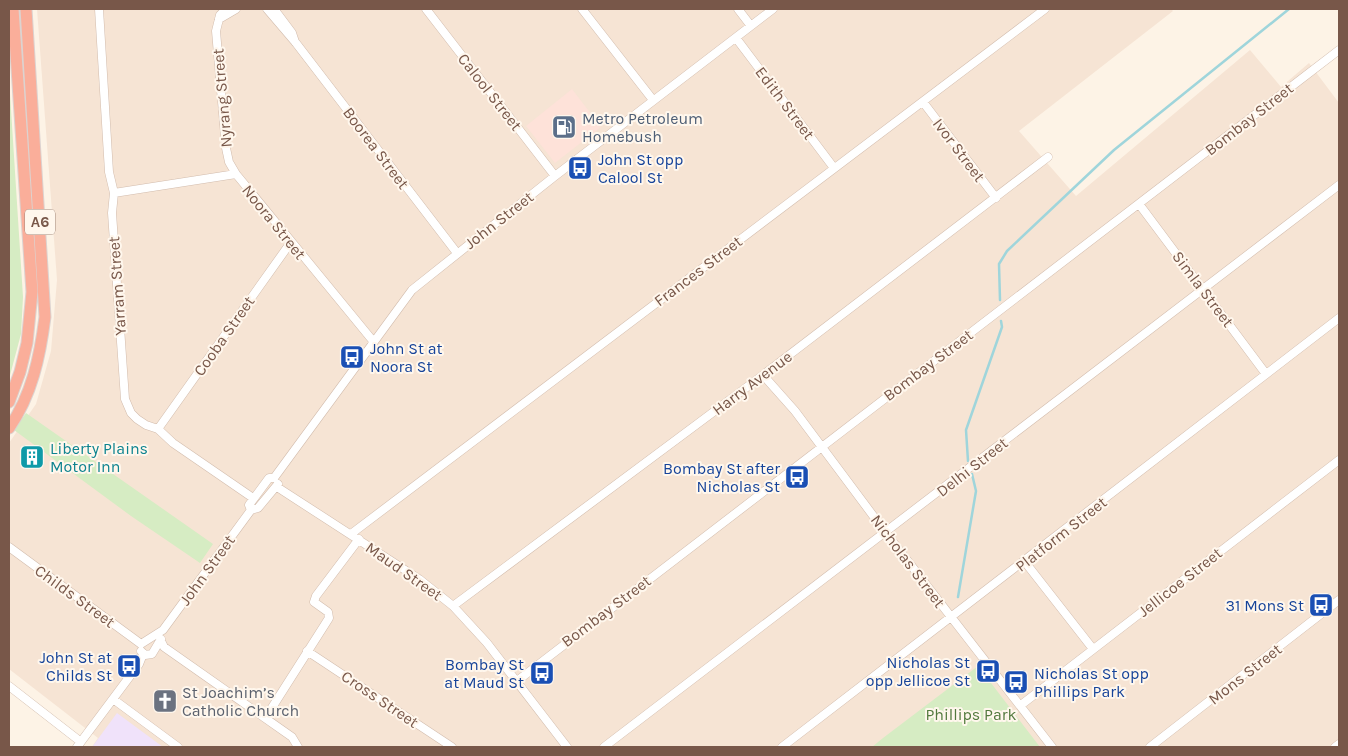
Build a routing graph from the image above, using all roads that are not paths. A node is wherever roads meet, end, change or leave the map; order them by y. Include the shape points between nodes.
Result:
1 (13, 9) edge
2 (26, 9) edge
3 (98, 9) edge
4 (226, 9) edge
5 (236, 9) edge
6 (267, 9) edge
7 (274, 9) edge
8 (426, 9) edge
9 (582, 9) edge
10 (738, 9) edge
11 (773, 9) edge
12 (1045, 9) edge
13 (219, 19) junction
14 (751, 26) junction
15 (736, 38) junction
16 (296, 44) junction
17 (1339, 50) edge
18 (653, 100) junction
19 (923, 102) junction
20 (1048, 157) dead end
21 (834, 168) junction
22 (236, 174) junction
23 (555, 176) junction
24 (1339, 185) edge
25 (114, 193) junction
26 (996, 198) junction
27 (1139, 204) junction
28 (290, 242) junction
29 (456, 253) junction
30 (1204, 289) junction
31 (1339, 318) edge
32 (374, 341) junction
33 (1266, 374) junction
34 (763, 375) junction
35 (9, 402) edge
36 (9, 428) edge
37 (158, 429) junction
38 (822, 447) junction
39 (1339, 460) edge
40 (274, 478) junction
41 (277, 487) junction
42 (253, 498) junction
43 (251, 510) junction
44 (886, 533) junction
45 (351, 534) junction
46 (359, 539) junction
47 (9, 547) edge
48 (1025, 562) junction
49 (1339, 600) edge
50 (453, 606) junction
51 (952, 618) junction
52 (163, 630) junction
53 (161, 641) junction
54 (144, 642) junction
55 (1093, 649) junction
56 (154, 650) junction
57 (307, 651) junction
58 (143, 654) junction
59 (517, 681) junction
60 (9, 686) edge
61 (113, 699) junction
62 (1021, 705) junction
63 (266, 717) junction
64 (79, 744) edge
65 (1339, 744) edge
66 (178, 747) edge
67 (298, 747) edge
68 (452, 747) edge
69 (567, 747) edge
70 (604, 747) edge
71 (782, 747) edge
72 (1052, 747) edge
73 (1150, 747) edge
74 (1335, 747) edge

1 - 35 highway, A6 via 32,292 27,343
2 - 36 highway, A6 via 45,317 34,378
3 - 25 street, Yarram Street via 109,172
4 - 13 street
5 - 13 street
6 - 16 street, Boorea Street
7 - 16 street, Boorea Street
8 - 23 street, Calool Street
9 - 18 street
10 - 14 street
11 - 14 street, John Street
12 - 19 street, Frances Street
13 - 22 street, Nyrang Street via 216,31 226,148
14 - 15 street, John Street
15 - 18 street, John Street
15 - 21 street, Edith Street
16 - 29 street, Boorea Street
17 - 27 street, Bombay Street
18 - 23 street, John Street
19 - 21 street, Frances Street
19 - 26 street, Ivor Street
20 - 26 street, Harry Avenue
21 - 45 street, Frances Street
22 - 25 street, Noora Street
22 - 28 street, Noora Street
23 - 29 street, John Street
24 - 30 street, Delhi Street
25 - 37 street, Yarram Street via 112,213 124,392 131,413 146,425
26 - 34 street, Harry Avenue
27 - 30 street, Simla Street
27 - 38 street, Bombay Street
28 - 32 street, Noora Street
28 - 37 street, Cooba Street
29 - 32 street, John Street via 412,290
30 - 33 street, Simla Street
30 - 44 street, Delhi Street
31 - 33 street, Platform Street
32 - 40 street, John Street
33 - 48 street, Platform Street
34 - 38 street, Nicholas Street
34 - 50 street, Harry Avenue
37 - 42 street, Yarram Street via 172,443
38 - 44 street, Nicholas Street
38 - 59 street, Bombay Street
39 - 55 street, Jellicoe Street
40 - 41 street
40 - 42 street, John Street via 269,478
41 - 43 street, John Street via 258,508
41 - 45 street, Maud Street
42 - 43 street via 249,505
43 - 52 street, John Street
44 - 51 street, Nicholas Street
44 - 70 street, Delhi Street
45 - 46 street, Maud Street
46 - 50 street, Maud Street via 432,587
46 - 57 street via 314,601 330,615
47 - 54 street, Childs Street
48 - 51 street, Platform Street
48 - 55 street
49 - 73 street, Mons Street
50 - 59 street, Maud Street
51 - 62 street, Nicholas Street
51 - 71 street, Platform Street
52 - 53 street, John Street
52 - 54 street, John Street
53 - 56 street, John Street
53 - 63 street via 164,647
54 - 56 street via 153,644
54 - 58 street via 140,650
55 - 62 street, Jellicoe Street
56 - 58 street via 150,655
57 - 63 street
57 - 68 street, Cross Street
58 - 61 street
59 - 69 street, Maud Street
60 - 64 street
61 - 64 street
61 - 66 street
62 - 72 street, Nicholas Street
63 - 67 street via 292,737
65 - 74 street

